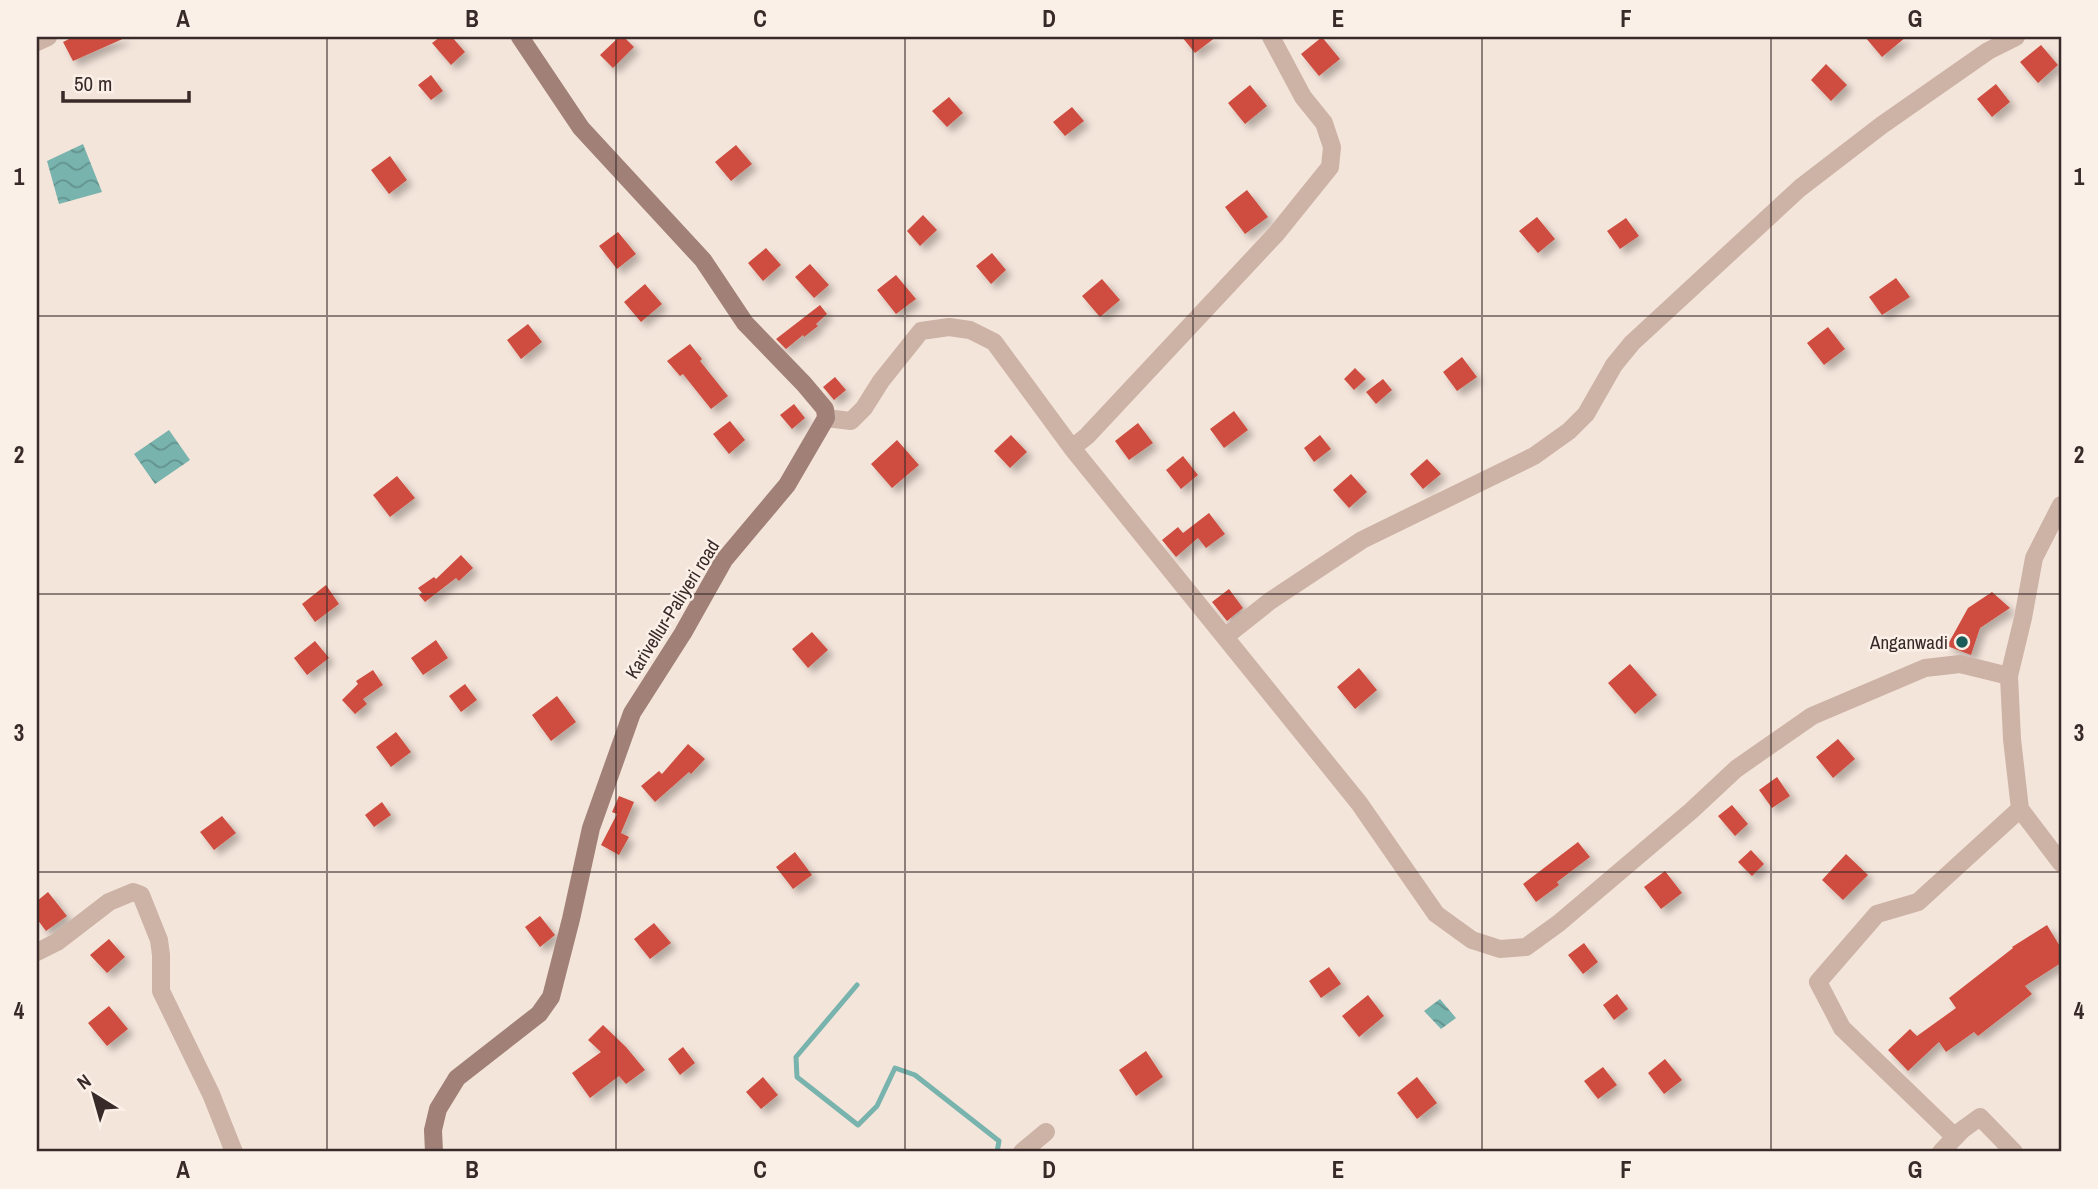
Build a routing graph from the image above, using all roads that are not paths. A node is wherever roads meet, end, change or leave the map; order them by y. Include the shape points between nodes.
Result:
1 (48, 37) edge
2 (520, 37) edge
3 (1271, 37) edge
4 (2016, 37) edge
5 (37, 42) edge
6 (826, 418) junction
7 (1072, 449) junction
8 (2061, 505) edge
9 (1226, 636) junction
10 (2009, 676) junction
11 (2020, 809) junction
12 (2061, 863) edge
13 (37, 952) edge
14 (1045, 1132) dead end
15 (1955, 1137) junction
16 (234, 1152) edge
17 (433, 1152) edge
18 (1022, 1152) edge
19 (1941, 1152) edge
20 (2014, 1152) edge

1 - 5 street
2 - 6 main road via 581,128 703,260 745,323 804,384 825,409
3 - 7 street via 1303,97 1324,123 1332,147 1330,167 1276,234
4 - 9 street via 1988,51 1882,125 1800,188 1632,343 1586,414 1569,431 1534,456 1362,540
6 - 7 street via 851,421 921,331 949,327 970,330 994,342
6 - 17 main road, Karivellur-Paliyeri road via 787,485 724,560 632,713 591,828 551,997 539,1014 457,1078 438,1109
7 - 9 street
8 - 10 street via 2034,558
9 - 10 street via 1359,803 1437,914 1472,940 1500,950 1526,947 1559,923 1736,769 1812,716 1925,668 1960,664
10 - 11 street
11 - 12 street
11 - 15 street via 1919,902 1877,914 1818,982 1842,1028
13 - 16 street via 57,943 119,896 141,895 159,940 161,991
14 - 18 street
15 - 19 street
15 - 20 street via 1980,1117

